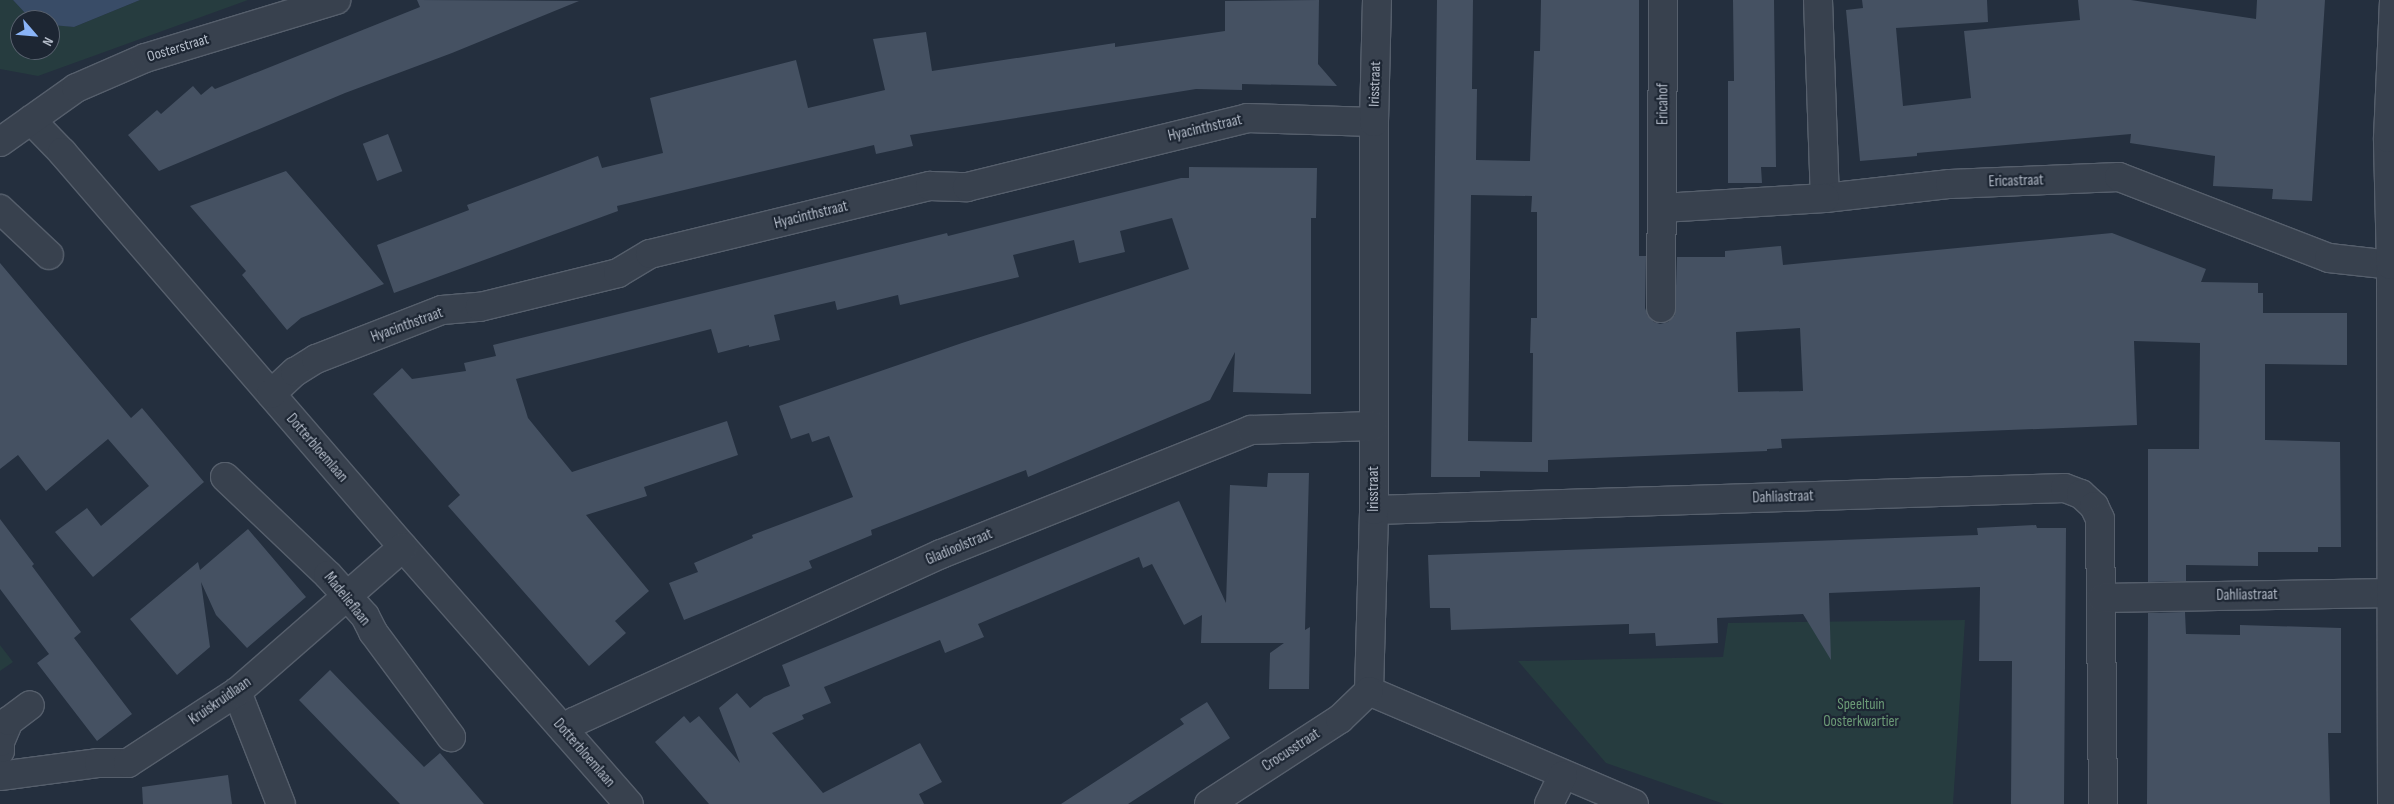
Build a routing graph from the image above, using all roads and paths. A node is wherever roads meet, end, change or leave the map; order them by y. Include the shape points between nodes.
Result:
1 (336, 0) edge
2 (1377, 0) edge
3 (1663, 0) edge
4 (1818, 0) edge
5 (2394, 2) edge
6 (31, 120) junction
7 (1374, 122) junction
8 (2391, 138) edge
9 (0, 142) edge
10 (1825, 198) junction
11 (1662, 208) junction
12 (0, 210) edge
13 (50, 255) dead end
14 (2391, 266) junction
15 (1661, 308) dead end
16 (271, 394) junction
17 (2393, 399) edge
18 (1373, 426) junction
19 (225, 477) dead end
20 (1374, 510) junction
21 (403, 547) junction
22 (2392, 593) junction
23 (348, 596) junction
24 (2102, 598) junction
25 (1369, 691) junction
26 (236, 692) junction
27 (30, 705) dead end
28 (2393, 729) edge
29 (564, 730) junction
30 (451, 737) dead end
31 (0, 751) edge
32 (1563, 775) junction
33 (0, 776) edge
34 (281, 804) edge
35 (629, 804) edge
36 (1209, 804) edge
37 (1549, 804) edge
38 (1634, 804) edge
39 (2103, 804) edge
40 (2392, 804) edge

1 - 6 street, Oosterstraat via 145,58 76,88
2 - 7 street, Irisstraat
3 - 11 street, Ericahof
4 - 10 street
5 - 8 street
6 - 9 street
6 - 16 street, Dotterbloemlaan
7 - 16 street, Hyacinthstraat via 1247,118 967,187 930,186 650,254 618,272 480,307 442,310 316,359 295,372
7 - 18 street, Irisstraat
8 - 14 street
10 - 11 street
10 - 14 street, Ericastraat via 1950,184 2119,177 2329,258
11 - 15 street, Ericahof
12 - 13 street
14 - 17 street
16 - 21 street, Dotterbloemlaan
17 - 22 street
18 - 20 street, Irisstraat
18 - 29 street, Gladioolstraat via 1251,430 941,554 574,722
19 - 23 street, Madelieflaan
20 - 24 street, Dahliastraat via 2065,488 2081,494 2094,506 2100,519
20 - 25 street, Irisstraat
21 - 23 street, Kruiskruidlaan
21 - 29 street, Dotterbloemlaan
22 - 24 street, Dahliastraat
22 - 28 street
23 - 26 street, Kruiskruidlaan
23 - 30 street, Madelieflaan
24 - 39 street, Dahliastraat
25 - 32 street
25 - 36 street, Crocusstraat via 1340,719
26 - 33 street, Kruiskruidlaan via 128,763 99,763
26 - 34 street
27 - 31 street via 9,721 0,742
28 - 40 street
29 - 35 street, Dotterbloemlaan
32 - 37 street
32 - 38 street

